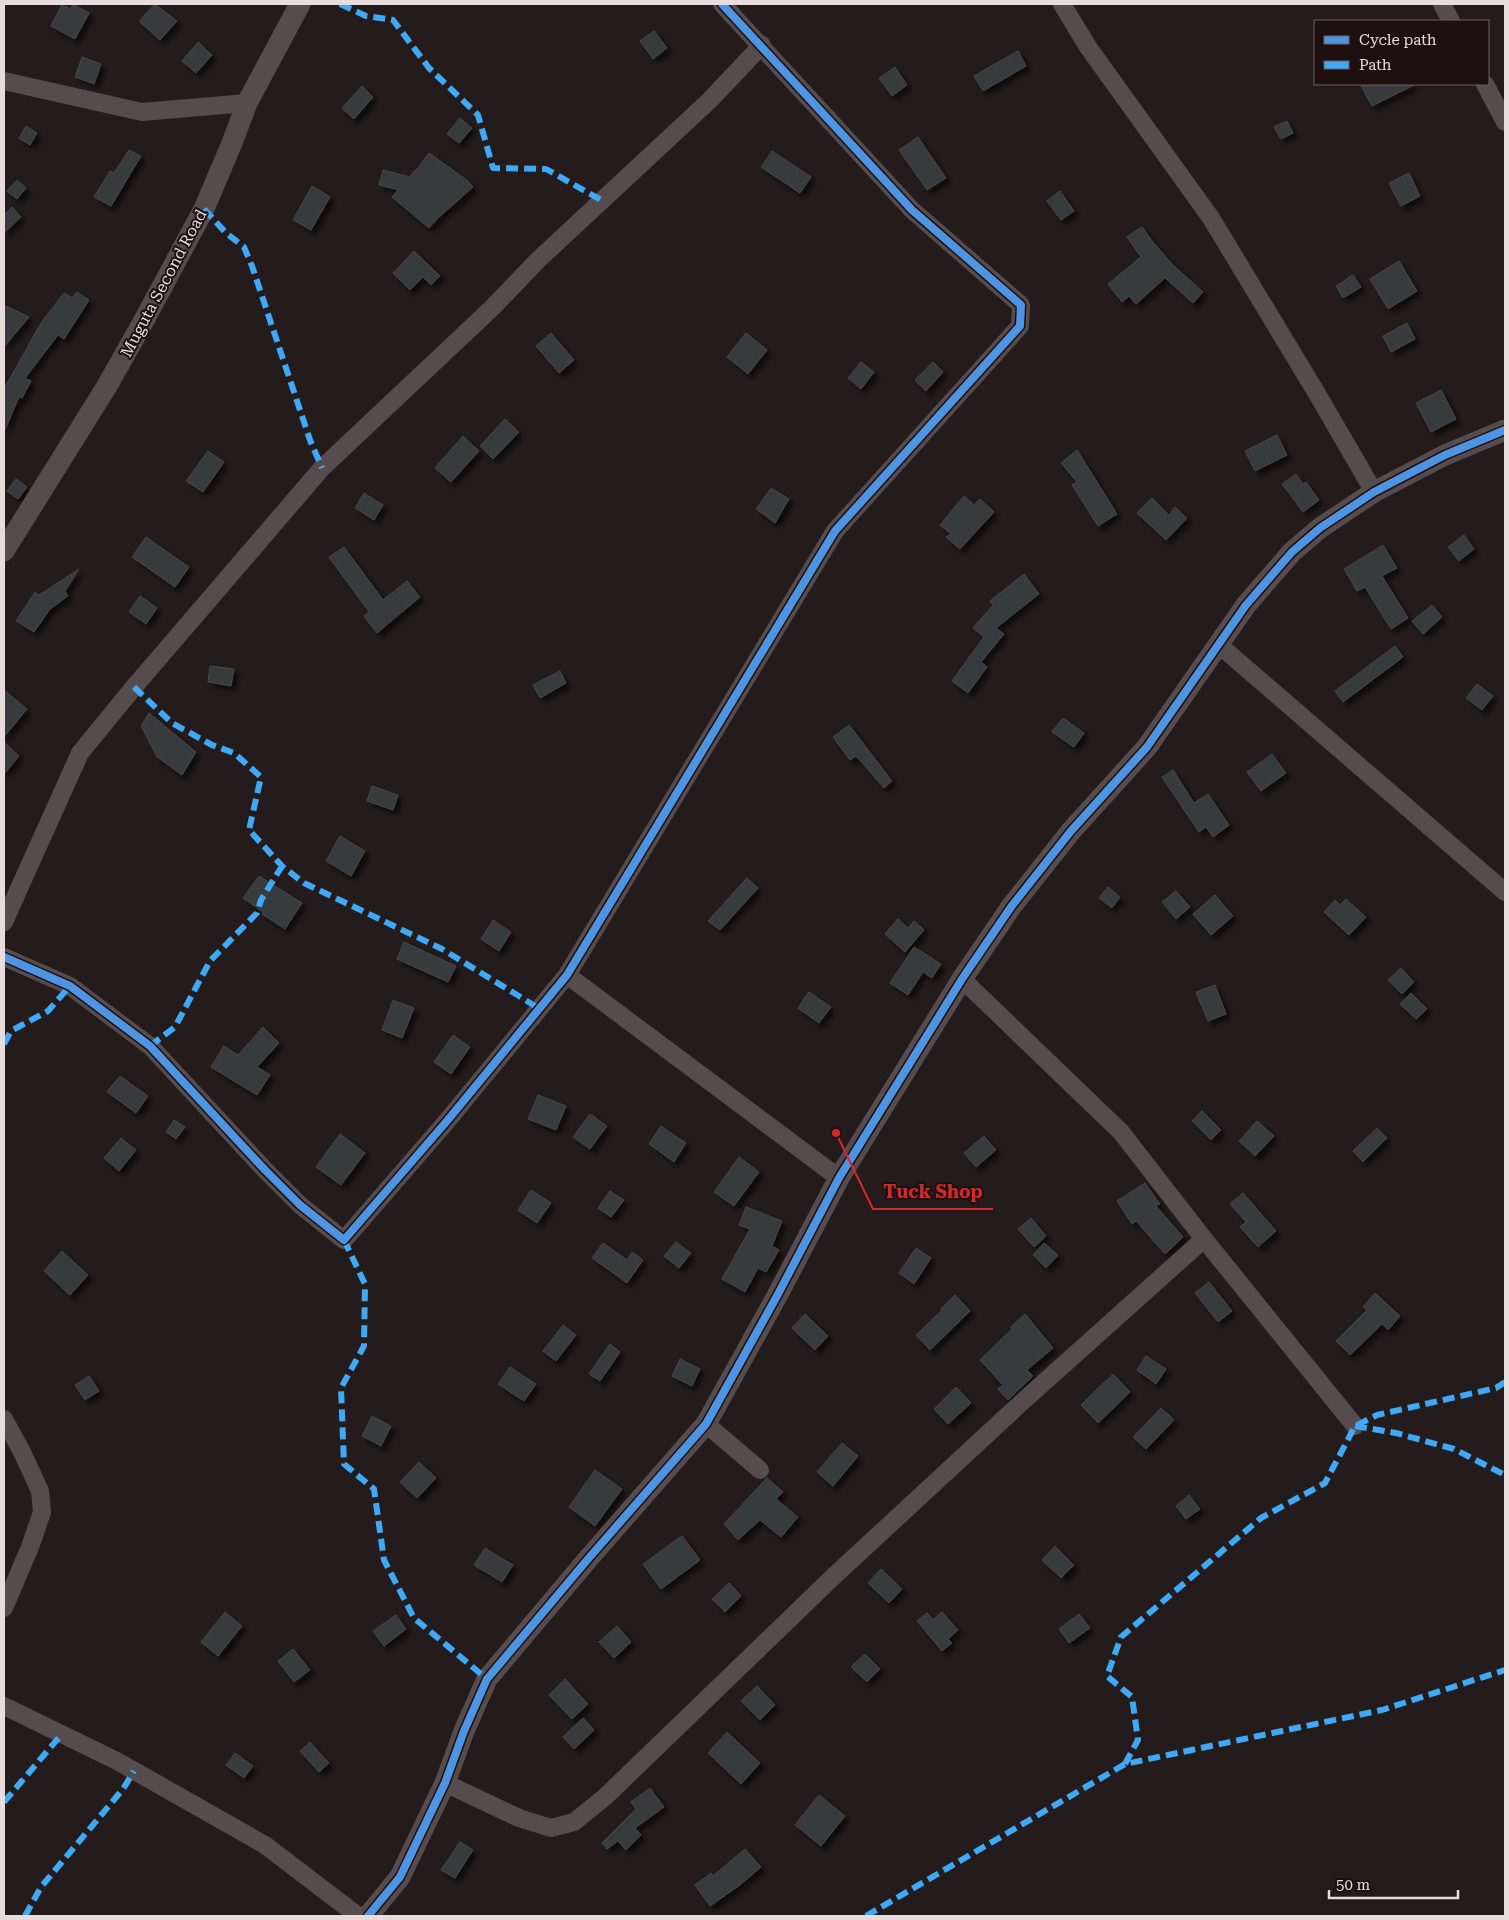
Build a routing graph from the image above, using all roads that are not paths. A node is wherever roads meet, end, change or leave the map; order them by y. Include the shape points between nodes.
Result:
1 (300, 4) edge
2 (722, 4) edge
3 (1062, 4) edge
4 (1442, 4) edge
5 (1450, 20) edge
6 (762, 45) junction
7 (4, 81) edge
8 (1486, 85) edge
9 (247, 103) junction
10 (1505, 122) edge
11 (1505, 430) edge
12 (1374, 492) junction
13 (4, 551) edge
14 (1218, 644) junction
15 (1505, 892) edge
16 (4, 922) edge
17 (4, 958) edge
18 (567, 975) junction
19 (962, 979) junction
20 (839, 1178) junction
21 (1204, 1240) junction
22 (4, 1419) edge
23 (706, 1424) junction
24 (1355, 1426) dead end
25 (760, 1470) dead end
26 (4, 1608) edge
27 (4, 1706) edge
28 (445, 1783) junction
29 (358, 1916) edge
30 (368, 1916) edge

1 - 9 street, Muguta Second Road
2 - 6 street
3 - 12 street via 1088,48 1211,218
4 - 5 street
6 - 16 street via 710,100 322,468 80,753
6 - 18 street via 912,210 1021,306 1020,326 835,531
7 - 9 street via 142,112
8 - 10 street
9 - 13 street, Muguta Second Road via 204,209 142,324
11 - 12 street via 1445,455
12 - 14 street via 1320,528 1292,552 1246,605
14 - 15 street
14 - 19 street via 1147,747 1071,831 1011,907
17 - 18 street via 70,986 150,1046 265,1170 300,1205 344,1240
18 - 20 street
19 - 20 street
19 - 21 street via 1121,1132
20 - 23 street
21 - 24 street
21 - 28 street via 1022,1402 834,1576 605,1797 574,1822 551,1828 519,1818
22 - 26 street via 40,1491 42,1512
23 - 25 street
23 - 28 street via 487,1679
27 - 29 street via 117,1761 265,1845
28 - 30 street via 400,1877

